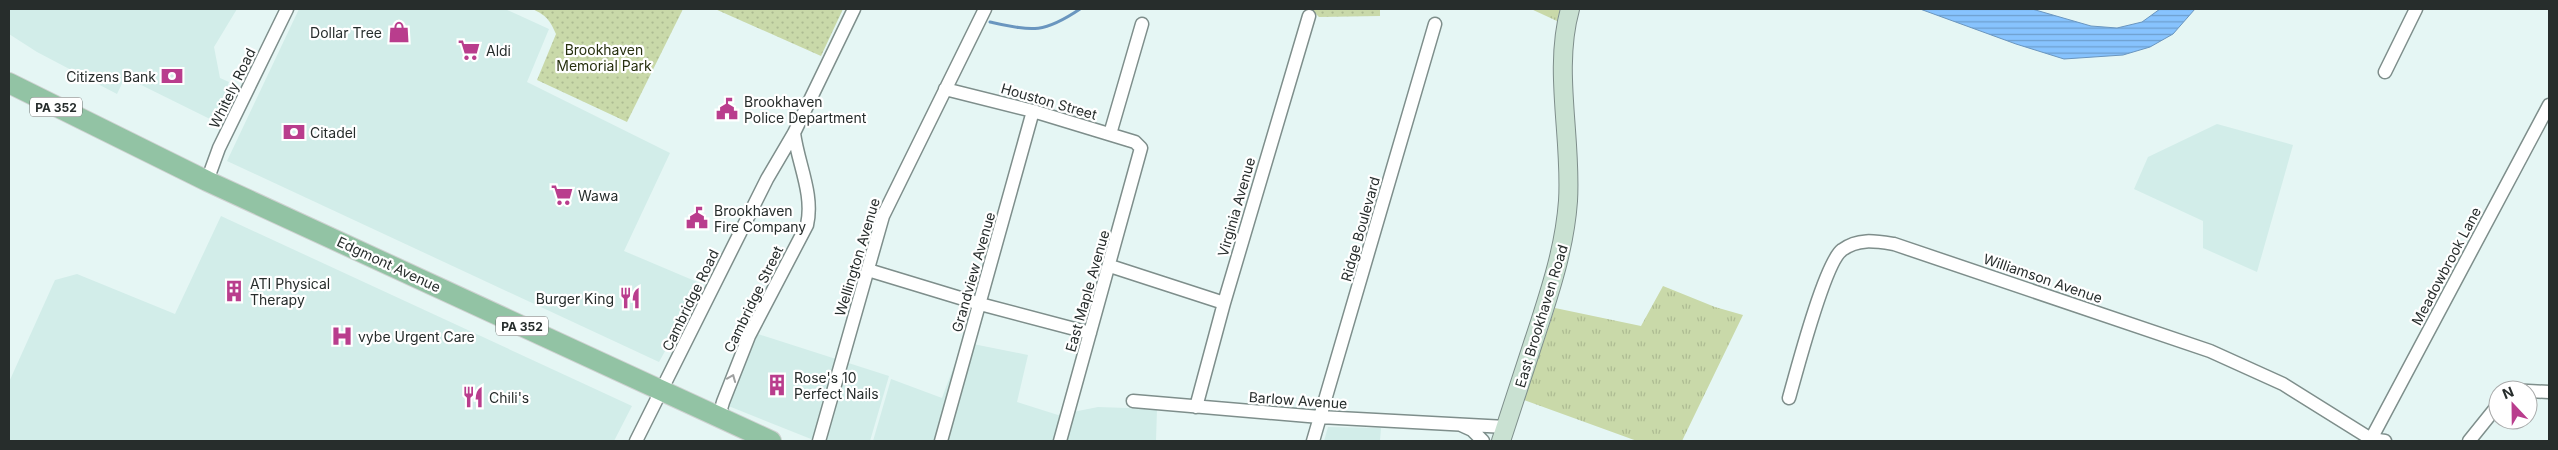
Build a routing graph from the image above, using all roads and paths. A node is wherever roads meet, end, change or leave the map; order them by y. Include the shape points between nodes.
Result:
1 (287, 9) edge
2 (854, 9) edge
3 (985, 9) edge
4 (1570, 9) edge
5 (2416, 9) edge
6 (1309, 16) dead end
7 (1142, 24) dead end
8 (1435, 24) dead end
9 (2385, 72) dead end
10 (9, 83) edge
11 (945, 89) junction
12 (2549, 105) edge
13 (1033, 111) junction
14 (794, 133) junction
15 (1110, 134) junction
16 (1141, 148) joint
17 (207, 181) junction
18 (1110, 266) junction
19 (868, 270) junction
20 (1224, 303) junction
21 (980, 304) junction
22 (1090, 332) junction
23 (662, 391) junction
24 (1789, 398) dead end
25 (1133, 401) dead end
26 (1196, 407) junction
27 (1320, 417) junction
28 (2488, 418) edge
29 (724, 420) junction
30 (1461, 426) junction
31 (1504, 434) edge
32 (2371, 440) edge
33 (636, 441) edge
34 (771, 441) edge
35 (819, 441) edge
36 (940, 441) edge
37 (1060, 441) edge
38 (1313, 441) edge
39 (1483, 441) edge
40 (2385, 441) edge
41 (2469, 441) edge

1 - 17 street, Whitely Road via 219,148
2 - 14 street, Cambridge Road
3 - 11 street, Wellington Avenue
4 - 31 street, East Brookhaven Road via 1564,53 1569,172 1565,235 1556,273
5 - 9 street
6 - 20 street, Virginia Avenue
7 - 15 street
8 - 27 street, Ridge Boulevard
10 - 17 main road, Edgmont Avenue / PA 352
11 - 13 street, Houston Street
11 - 19 street, Wellington Avenue via 883,216
12 - 32 street, Meadowbrook Lane
13 - 15 street, Houston Street
13 - 21 street, Grandview Avenue
14 - 23 street, Cambridge Road via 767,179
29 -> 14 street, Cambridge Street via 723,402 750,336 807,225 808,194
15 - 16 street, Houston Street via 1135,142
16 - 18 street, East Maple Avenue
17 - 23 main road, Edgmont Avenue / PA 352
18 - 20 street
18 - 22 street, East Maple Avenue
19 - 21 street
19 - 35 street, Wellington Avenue
20 - 26 street, Virginia Avenue
21 - 22 street
21 - 36 street, Grandview Avenue
22 - 37 street, East Maple Avenue
23 - 29 main road, Edgmont Avenue / PA 352
23 - 33 street, Cambridge Road
24 - 32 street, Williamson Avenue via 1825,277 1840,250 1865,240 1894,244 2210,351 2284,384
25 - 26 street, Barlow Avenue
26 - 27 street, Barlow Avenue
27 - 30 street, Barlow Avenue
27 - 38 street, Ridge Boulevard
28 - 41 street
29 - 34 main road, Edgmont Avenue / PA 352
30 - 31 street, Barlow Avenue via 1483,424
30 - 39 street, Barlow Avenue via 1472,430
32 - 40 street

